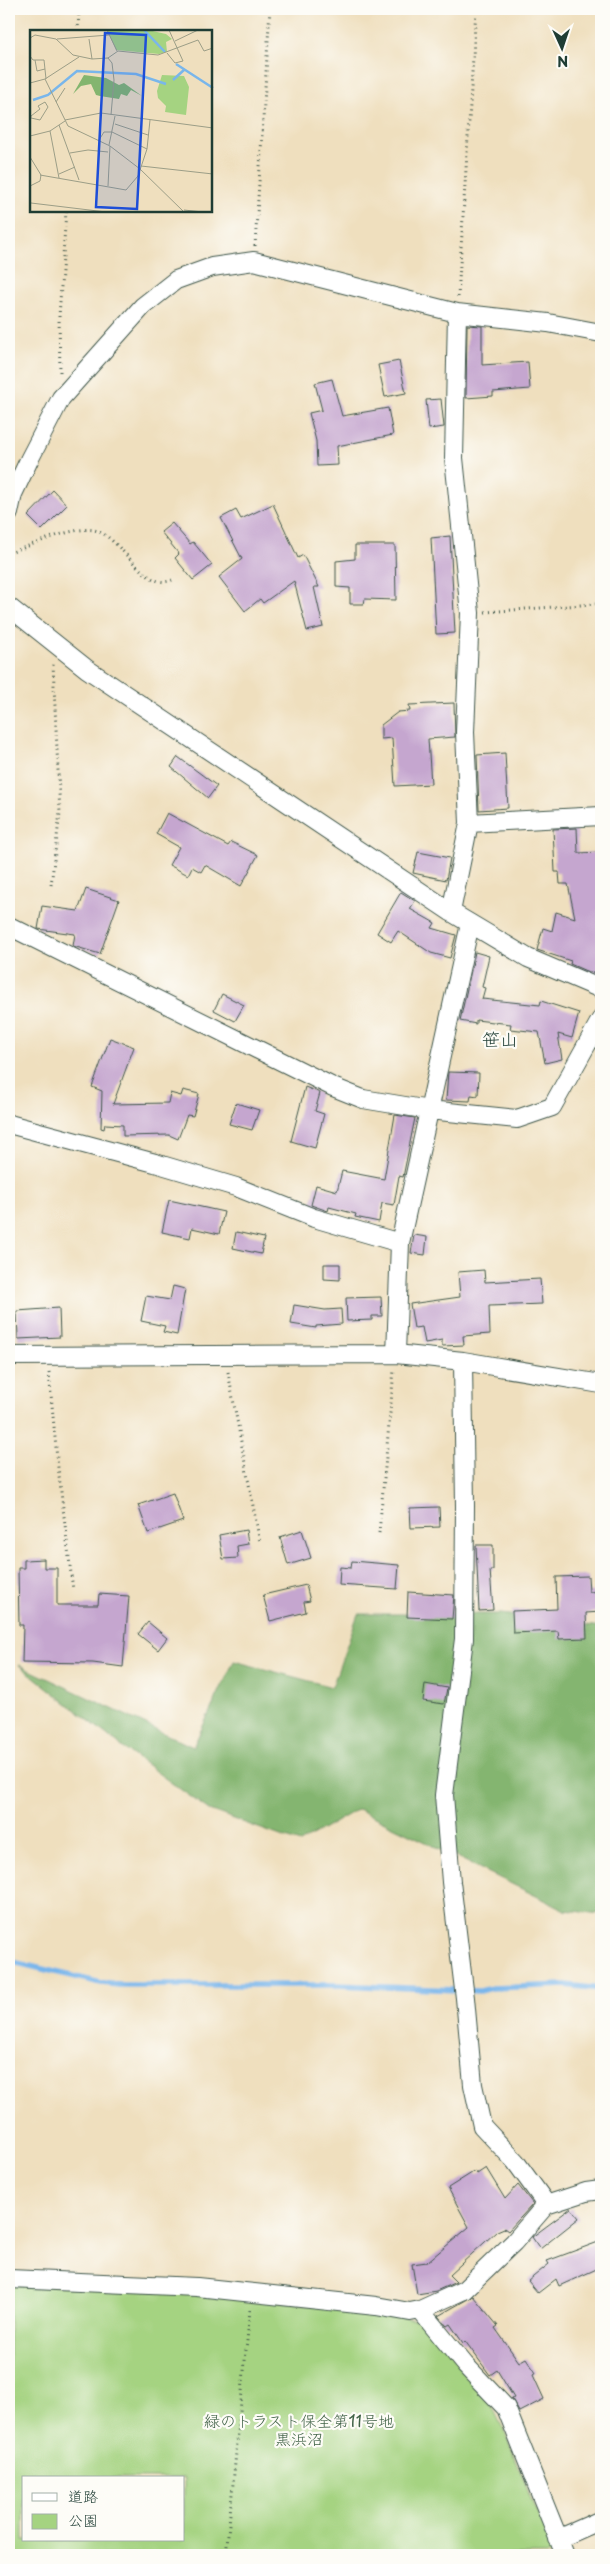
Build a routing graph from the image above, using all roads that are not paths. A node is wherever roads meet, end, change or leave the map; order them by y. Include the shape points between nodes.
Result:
1 (456, 313) junction
2 (601, 333) edge
3 (9, 513) edge
4 (9, 607) edge
5 (601, 816) edge
6 (470, 823) junction
7 (451, 912) junction
8 (470, 924) junction
9 (9, 926) edge
10 (601, 989) edge
11 (601, 1019) edge
12 (429, 1110) junction
13 (9, 1124) edge
14 (400, 1243) junction
15 (396, 1354) junction
16 (9, 1356) edge
17 (463, 1361) junction
18 (601, 1384) edge
19 (601, 2190) edge
20 (548, 2205) junction
21 (9, 2280) edge
22 (420, 2310) junction
23 (601, 2520) edge
24 (562, 2547) edge

1 - 2 street via 548,323
1 - 3 street via 254,262 212,267 176,280 143,306 61,398 28,460 13,494
1 - 6 street via 454,458 470,613 465,732
4 - 7 street via 87,668
5 - 6 street
6 - 7 street
7 - 8 street
8 - 10 street via 528,958
8 - 12 street
9 - 12 street via 333,1088 364,1099
11 - 12 street via 552,1107 517,1119
12 - 14 street
13 - 14 street via 236,1187 314,1218
14 - 15 street
15 - 16 street
15 - 17 street
17 - 18 street
17 - 20 street via 464,1639 444,1795 451,1882 473,2085 482,2126 515,2161
19 - 20 street
20 - 22 street via 464,2290
21 - 22 street via 197,2287 410,2312
22 - 24 street via 506,2408
23 - 24 street

